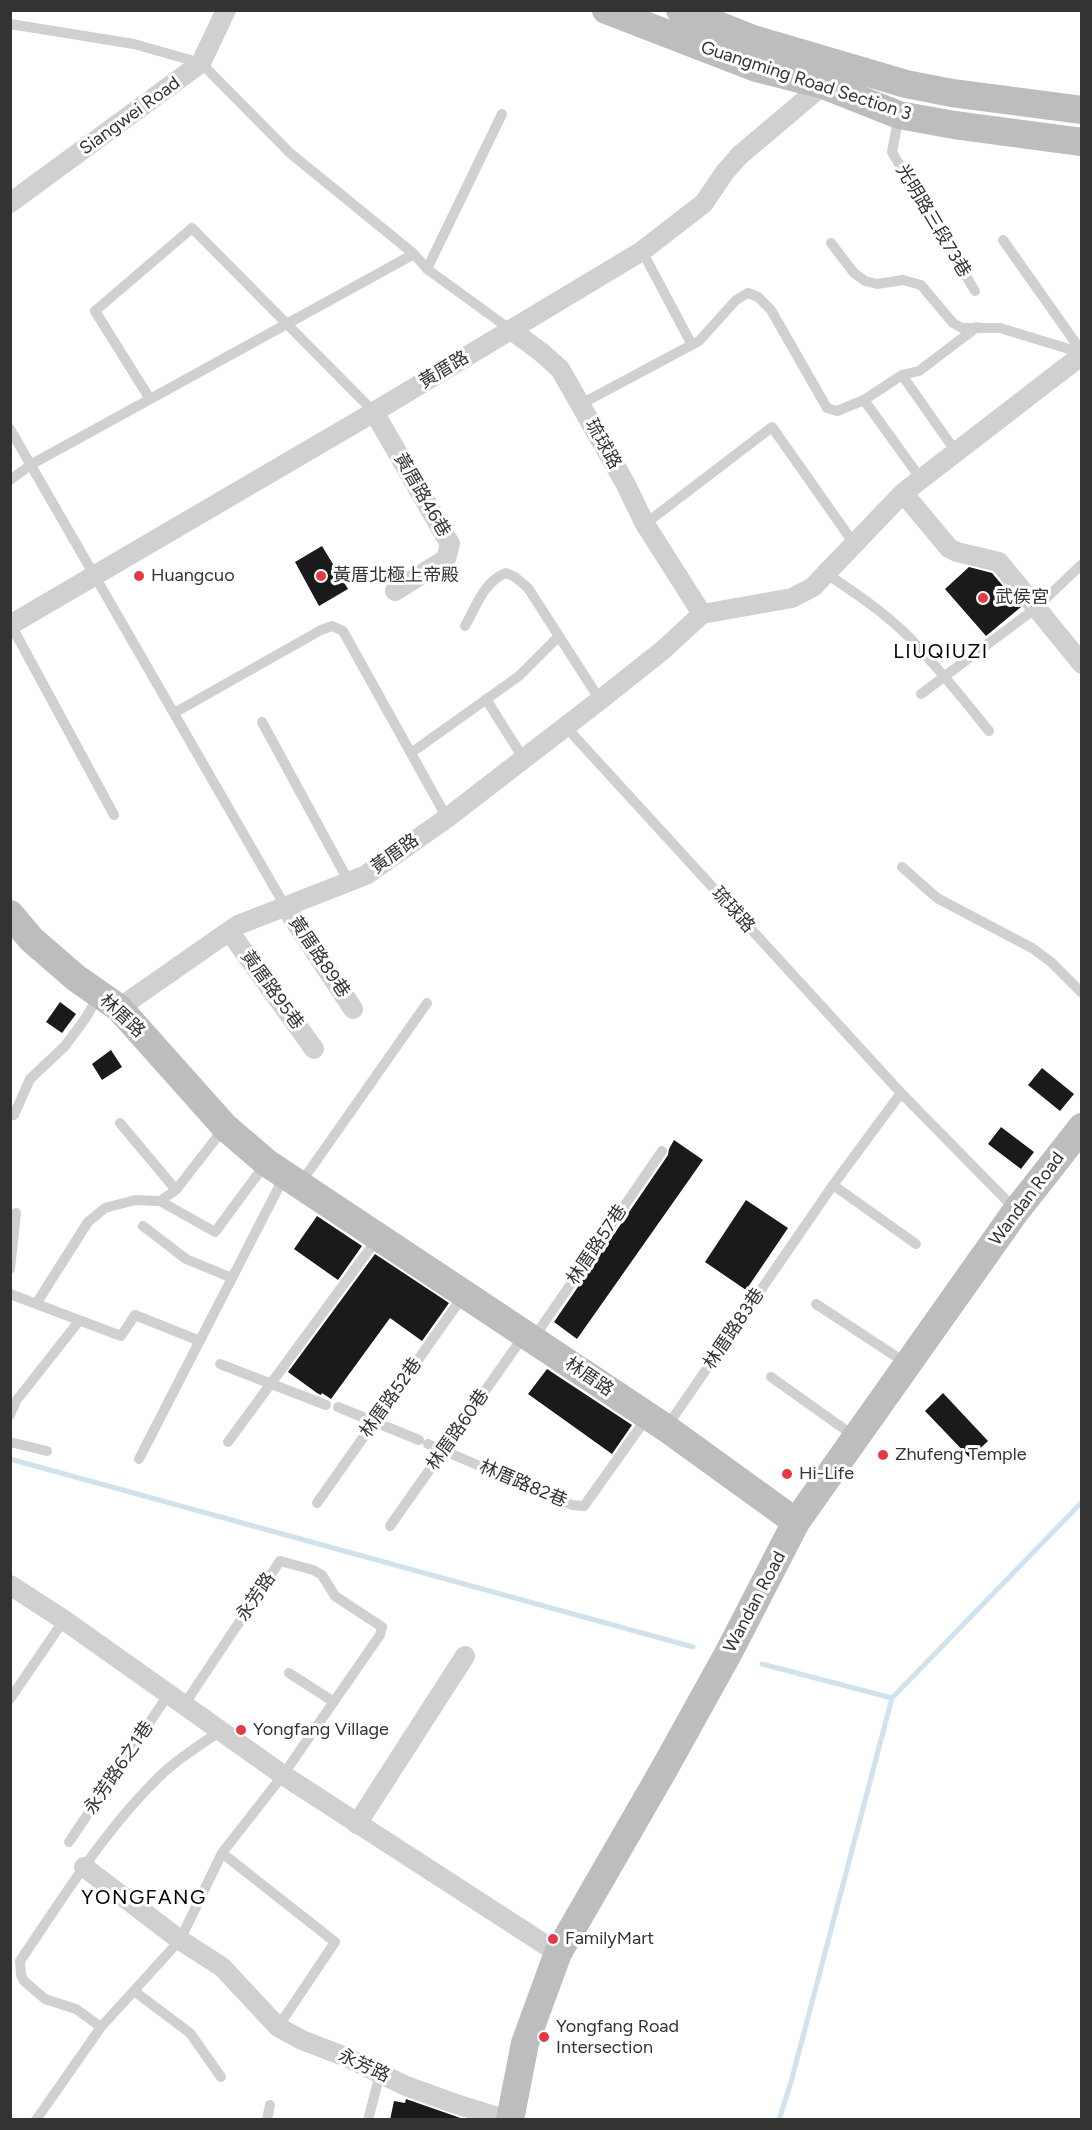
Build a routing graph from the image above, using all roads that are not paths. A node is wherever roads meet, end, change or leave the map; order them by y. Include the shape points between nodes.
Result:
1 (226, 10) edge
2 (606, 10) edge
3 (680, 10) edge
4 (10, 24) edge
5 (201, 63) junction
6 (827, 73) junction
7 (1082, 110) edge
8 (502, 114) dead end
9 (898, 115) junction
10 (1082, 142) edge
11 (10, 202) edge
12 (1003, 240) dead end
13 (831, 243) dead end
14 (642, 251) junction
15 (414, 254) junction
16 (427, 269) junction
17 (975, 291) dead end
18 (289, 324) junction
19 (977, 327) junction
20 (511, 330) junction
21 (692, 345) junction
22 (1082, 353) edge
23 (902, 375) junction
24 (150, 399) junction
25 (864, 400) junction
26 (581, 404) junction
27 (374, 412) junction
28 (10, 429) edge
29 (956, 452) junction
30 (32, 464) junction
31 (921, 479) junction
32 (10, 480) edge
33 (903, 493) junction
34 (645, 524) junction
35 (855, 545) junction
36 (1082, 564) edge
37 (827, 574) junction
38 (95, 576) junction
39 (395, 591) dead end
40 (1036, 608) junction
41 (702, 614) junction
42 (11, 625) edge
43 (465, 626) dead end
44 (559, 636) junction
45 (1082, 664) edge
46 (945, 676) junction
47 (921, 694) dead end
48 (486, 699) junction
49 (600, 700) junction
50 (174, 713) junction
51 (262, 722) dead end
52 (565, 726) junction
53 (989, 732) dead end
54 (411, 753) junction
55 (523, 758) junction
56 (114, 815) dead end
57 (447, 818) junction
58 (902, 867) dead end
59 (349, 882) junction
60 (285, 906) junction
61 (10, 914) edge
62 (229, 931) junction
63 (1082, 993) edge
64 (109, 1002) junction
65 (427, 1003) dead end
66 (353, 1009) dead end
67 (315, 1049) dead end
68 (901, 1093) junction
69 (10, 1116) edge
70 (120, 1123) dead end
71 (225, 1126) junction
72 (1082, 1127) edge
73 (662, 1151) dead end
74 (284, 1174) junction
75 (833, 1185) junction
76 (176, 1190) junction
77 (160, 1201) junction
78 (1016, 1211) junction
79 (16, 1213) dead end
80 (143, 1226) dead end
81 (378, 1237) junction
82 (916, 1244) dead end
83 (10, 1269) edge
84 (232, 1278) junction
85 (465, 1293) junction
86 (10, 1294) edge
87 (36, 1304) junction
88 (816, 1304) dead end
89 (79, 1321) junction
90 (529, 1337) junction
91 (200, 1341) junction
92 (220, 1364) dead end
93 (908, 1364) junction
94 (771, 1377) dead end
95 (271, 1384) junction
96 (326, 1405) dead end
97 (338, 1407) dead end
98 (10, 1415) edge
99 (374, 1422) junction
100 (657, 1422) junction
101 (856, 1438) junction
102 (10, 1442) edge
103 (228, 1442) dead end
104 (444, 1450) junction
105 (46, 1451) dead end
106 (139, 1460) dead end
107 (317, 1503) dead end
108 (796, 1522) junction
109 (390, 1526) dead end
110 (10, 1585) edge
111 (64, 1620) junction
112 (465, 1656) dead end
113 (289, 1673) dead end
114 (10, 1700) edge
115 (176, 1700) junction
116 (333, 1702) junction
117 (219, 1732) junction
118 (283, 1775) junction
119 (357, 1824) junction
120 (69, 1842) dead end
121 (222, 1853) junction
122 (84, 1867) junction
123 (180, 1940) junction
124 (558, 1953) junction
125 (15, 1960) edge
126 (134, 1991) junction
127 (101, 2027) junction
128 (278, 2027) junction
129 (380, 2074) junction
130 (220, 2077) dead end
131 (270, 2105) dead end
132 (42, 2117) edge
133 (267, 2120) edge
134 (368, 2120) edge
135 (509, 2120) edge

1 - 5 street, Siangwei Road
2 - 6 street, Guangming Road Section 3 via 756,68
3 - 6 street, Guangming Road Section 3
4 - 5 lane via 134,44
5 - 11 street, Siangwei Road
5 - 15 lane via 290,153
6 - 7 street, Guangming Road Section 3
6 - 9 street, Guangming Road Section 3
6 - 14 street, 黃厝路 via 740,155 704,203
8 - 16 lane
9 - 10 street, Guangming Road Section 3
9 - 17 lane, 光明路三段73巷 via 892,152
12 - 22 lane
13 - 19 lane via 865,281 914,282 921,285 953,323
14 - 20 street, 黃厝路
14 - 21 lane
15 - 16 lane
15 - 18 lane
16 - 20 lane
18 - 24 lane
18 - 24 lane via 192,228 95,311
18 - 27 lane
19 - 22 lane via 1000,328
19 - 23 lane via 919,371
20 - 26 street, 琉球路 via 560,369
20 - 27 street, 黃厝路
21 - 25 lane via 736,300 748,293 771,310 827,408 837,411
21 - 26 lane
22 - 29 street
23 - 25 lane
23 - 29 lane
24 - 30 lane
25 - 31 lane
26 - 34 street, 琉球路
27 - 38 street, 黃厝路
27 - 39 street, 黃厝路46巷 via 450,544 446,559
28 - 30 lane
29 - 31 street
30 - 32 lane
30 - 38 lane
31 - 33 street
33 - 35 street
33 - 40 street via 949,548 999,562
34 - 35 lane via 772,427
34 - 41 street, 琉球路
35 - 37 street
36 - 40 lane
37 - 41 street via 792,598
37 - 46 lane via 867,601
38 - 42 street, 黃厝路
38 - 50 lane
40 - 45 street
40 - 46 lane
41 - 49 street, 黃厝路
42 - 56 lane
43 - 44 lane via 488,584 506,573 528,588
44 - 48 lane via 519,676
44 - 49 lane
46 - 47 lane
46 - 53 lane
48 - 54 lane
48 - 55 lane
49 - 52 street, 黃厝路
50 - 54 lane via 332,626 343,631
50 - 60 lane
51 - 59 lane
52 - 55 street, 黃厝路
52 - 68 lane, 琉球路
54 - 57 lane
55 - 57 street, 黃厝路
57 - 59 street, 黃厝路 via 366,875
58 - 63 lane via 937,898 1032,948
59 - 60 street, 黃厝路
60 - 62 street, 黃厝路
60 - 66 street, 黃厝路89巷
61 - 64 street, 林厝路 via 31,939
62 - 64 street, 黃厝路
62 - 67 street, 黃厝路95巷
64 - 69 lane via 85,1019 65,1046 30,1079 14,1115
64 - 71 street, 林厝路
65 - 74 lane
68 - 75 lane
68 - 78 lane, 琉球路
70 - 76 lane
71 - 74 street, 林厝路
71 - 76 lane
72 - 78 street, Wandan Road
73 - 90 lane, 林厝路57巷
74 - 77 lane via 215,1232
74 - 81 street, 林厝路
74 - 84 lane
75 - 82 lane
75 - 100 lane, 林厝路83巷
76 - 77 lane
77 - 87 lane via 135,1200 105,1208 88,1222
78 - 93 street, Wandan Road
79 - 83 lane
80 - 84 lane via 186,1259
81 - 85 street, 林厝路
81 - 95 lane
84 - 91 lane
85 - 90 street, 林厝路
85 - 99 lane, 林厝路52巷
86 - 87 lane
87 - 89 lane
88 - 93 lane
89 - 91 lane via 121,1336 135,1315
89 - 98 lane via 16,1401
90 - 100 street, 林厝路
90 - 104 lane, 林厝路60巷
91 - 106 lane
92 - 95 lane
93 - 101 street, Wandan Road
94 - 101 lane
95 - 96 lane
95 - 103 lane
97 - 99 lane, 林厝路82巷
99 - 104 lane, 林厝路82巷
99 - 107 lane, 林厝路52巷
100 - 104 lane, 林厝路82巷 via 584,1506 572,1505
100 - 108 street, 林厝路
101 - 108 street, Wandan Road
102 - 105 lane
104 - 109 lane, 林厝路60巷
108 - 124 street, Wandan Road via 669,1761
110 - 111 street
111 - 114 lane
111 - 115 street
112 - 119 street
113 - 116 lane
115 - 116 lane, 永芳路 via 280,1561 322,1575 335,1596 382,1627
115 - 117 street
115 - 120 lane, 永芳路6之1巷
116 - 118 lane, 永芳路
117 - 118 street
117 - 122 lane via 155,1780
118 - 119 street
118 - 121 lane, 永芳路
119 - 124 street
121 - 123 lane, 永芳路
121 - 128 lane via 336,1942
122 - 123 street, 永芳路
122 - 125 lane
123 - 126 lane, 永芳路
123 - 128 street, 永芳路 via 222,1967
124 - 135 street, Wandan Road via 525,2043
125 - 127 lane via 24,1981 45,1999 76,2009
126 - 127 lane, 永芳路
126 - 130 lane via 190,2033
127 - 132 lane, 永芳路
128 - 129 street, 永芳路
129 - 134 lane
129 - 135 street, 永芳路
131 - 133 lane

